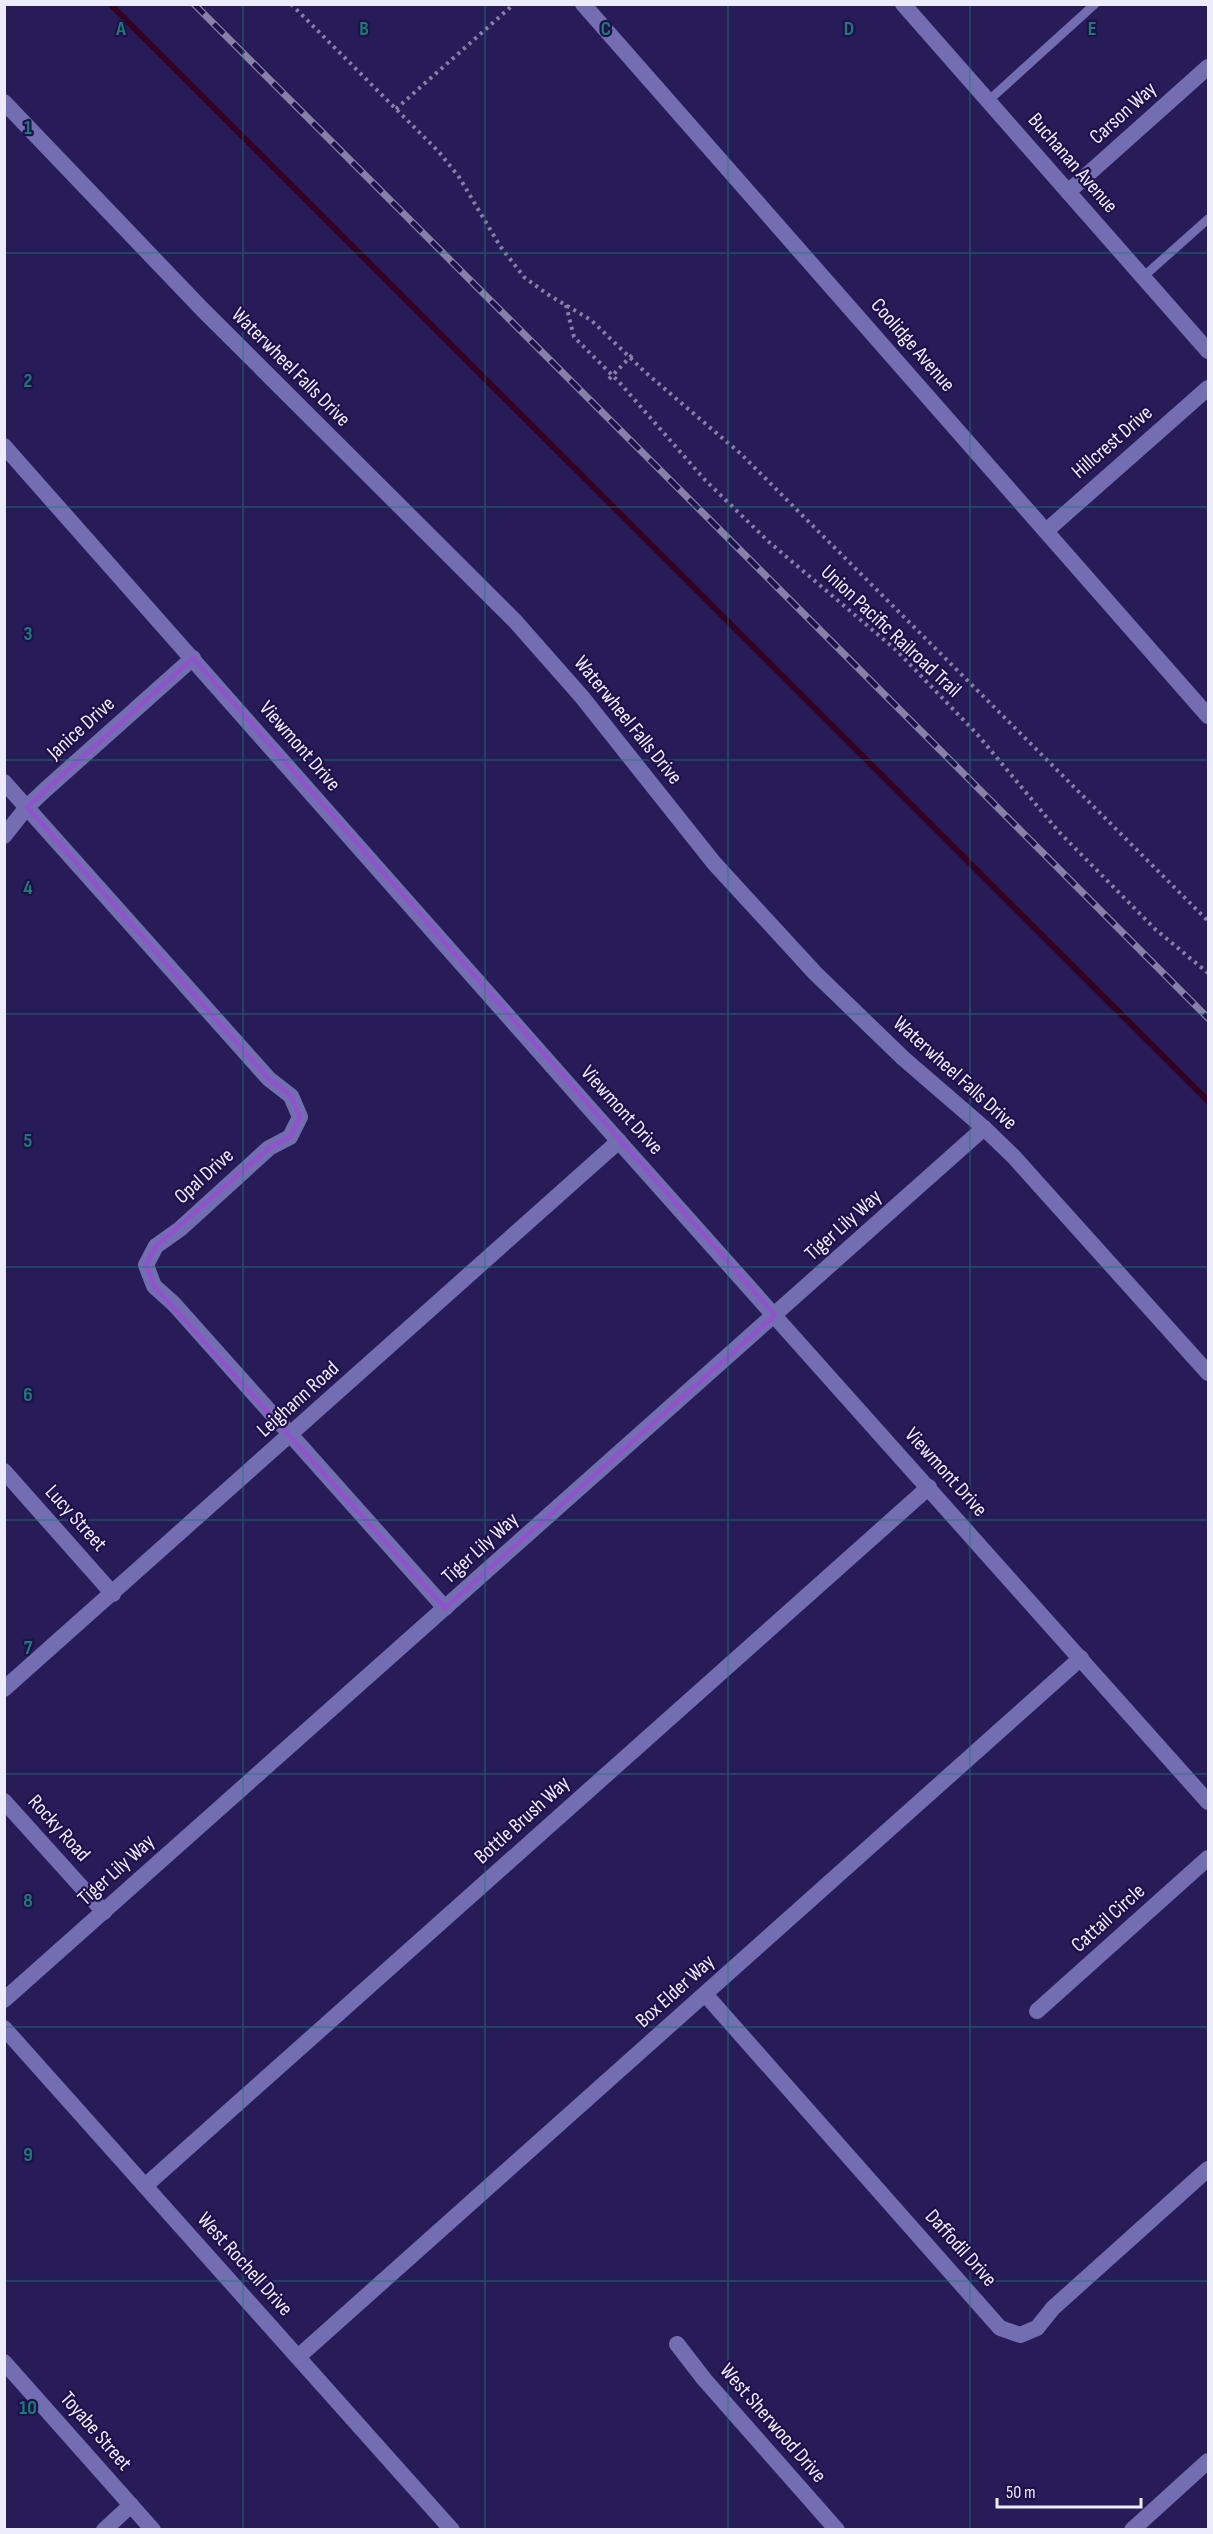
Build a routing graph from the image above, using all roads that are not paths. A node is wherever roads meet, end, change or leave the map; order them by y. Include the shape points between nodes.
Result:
1 (583, 4) edge
2 (1095, 4) edge
3 (912, 7) edge
4 (1209, 67) edge
5 (988, 101) junction
6 (4, 102) edge
7 (1068, 192) junction
8 (1209, 219) edge
9 (1143, 277) junction
10 (1209, 351) edge
11 (1209, 388) edge
12 (4, 446) edge
13 (1046, 531) junction
14 (193, 658) junction
15 (1209, 716) edge
16 (4, 782) edge
17 (27, 807) junction
18 (4, 836) edge
19 (984, 1128) junction
20 (619, 1141) junction
21 (775, 1315) junction
22 (1209, 1373) edge
23 (291, 1435) junction
24 (4, 1472) edge
25 (929, 1488) junction
26 (113, 1594) junction
27 (445, 1608) junction
28 (1081, 1658) junction
29 (4, 1689) edge
30 (4, 1801) edge
31 (1209, 1802) edge
32 (1209, 1858) edge
33 (104, 1912) junction
34 (705, 1994) junction
35 (4, 2000) edge
36 (1037, 2011) dead end
37 (4, 2028) edge
38 (1209, 2169) edge
39 (145, 2186) junction
40 (676, 2344) dead end
41 (298, 2357) junction
42 (4, 2362) edge
43 (1209, 2461) edge
44 (131, 2505) junction
45 (104, 2529) edge
46 (153, 2529) edge
47 (452, 2529) edge
48 (837, 2529) edge
49 (1132, 2529) edge

1 - 13 street, Coolidge Avenue
2 - 5 lane
3 - 5 street, Buchanan Avenue
4 - 7 street, Carson Way
5 - 7 street, Buchanan Avenue
6 - 19 street, Waterwheel Falls Drive via 210,317 515,621 582,697 714,863 815,973 903,1058
7 - 9 street, Buchanan Avenue
8 - 9 lane
9 - 10 street, Buchanan Avenue
11 - 13 street, Hillcrest Drive
12 - 14 street, Viewmont Drive
13 - 15 street, Coolidge Avenue
14 - 17 street, Janice Drive
14 - 20 street, Viewmont Drive
16 - 17 street, Opal Drive
17 - 18 street, Janice Drive
17 - 23 street, Opal Drive via 268,1079 291,1096 300,1117 290,1137 269,1148 156,1246 146,1265 154,1286
19 - 21 street, Tiger Lily Way
19 - 22 street, Waterwheel Falls Drive
20 - 21 street, Viewmont Drive
20 - 23 street, Leighann Road
21 - 25 street, Viewmont Drive
21 - 27 street, Tiger Lily Way
23 - 26 street, Leighann Road
23 - 27 street, Opal Drive
24 - 26 street, Lucy Street
25 - 28 street, Viewmont Drive
25 - 39 street, Bottle Brush Way
26 - 29 street, Leighann Road
27 - 33 street, Tiger Lily Way
28 - 31 street, Viewmont Drive
28 - 34 street, Box Elder Way
30 - 33 street, Rocky Road
32 - 36 street, Cattail Circle
33 - 35 street, Tiger Lily Way
34 - 38 street, Daffodil Drive via 1000,2328 1020,2335 1037,2328 1053,2308
34 - 41 street, Box Elder Way
37 - 39 street, West Rochell Drive
39 - 41 street, West Rochell Drive
40 - 48 street, West Sherwood Drive
41 - 47 street, West Rochell Drive
42 - 44 street, Toyabe Street
43 - 49 street
44 - 45 street
44 - 46 street, Toyabe Street

